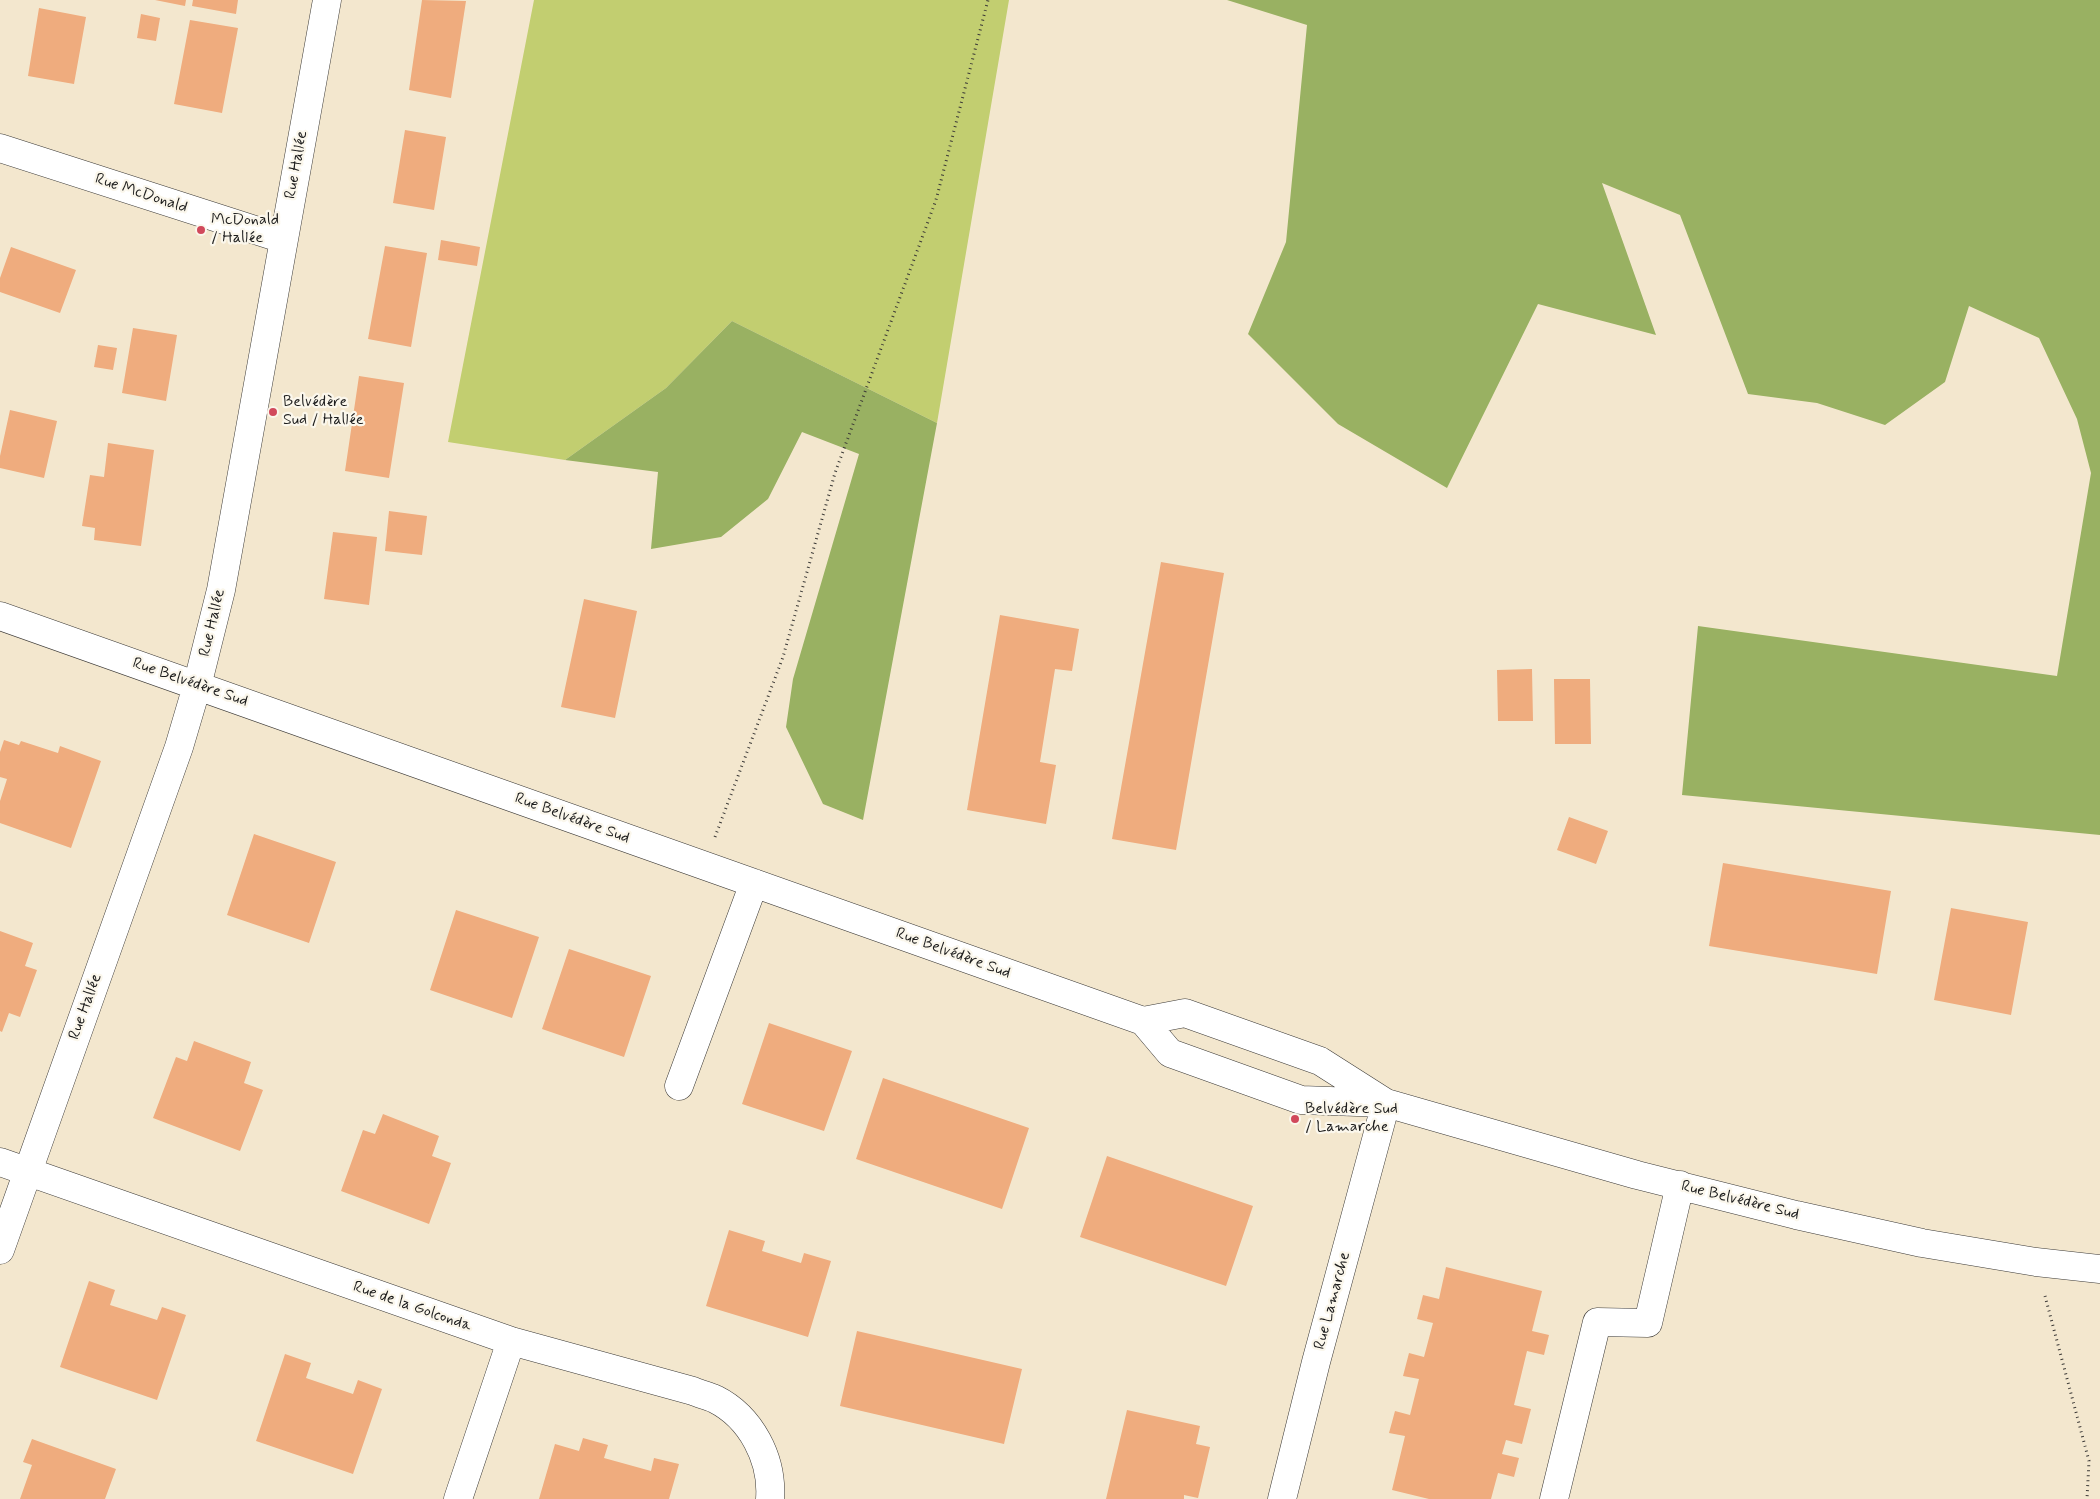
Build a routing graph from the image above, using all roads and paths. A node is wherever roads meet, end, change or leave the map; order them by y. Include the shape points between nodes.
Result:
1 (327, 0) edge
2 (988, 0) edge
3 (0, 148) edge
4 (283, 239) junction
5 (0, 616) edge
6 (197, 686) junction
7 (705, 866) junction
8 (754, 883) junction
9 (1143, 1021) junction
10 (679, 1086) dead end
11 (1386, 1103) junction
12 (0, 1162) edge
13 (28, 1172) junction
14 (1680, 1185) junction
15 (0, 1250) edge
16 (2036, 1262) junction
17 (2100, 1269) edge
18 (511, 1341) junction
19 (458, 1499) edge
20 (770, 1499) edge
21 (1282, 1499) edge
22 (1554, 1499) edge
23 (2087, 1499) edge

1 - 4 street, Rue Hallée
2 - 7 path via 936,200 835,473 783,657
3 - 4 street, Rue McDonald
4 - 6 street, Rue Hallée via 221,590
5 - 6 street, Rue Belvédère Sud
6 - 7 street, Rue Belvédère Sud
6 - 13 street, Rue Hallée via 173,764
7 - 8 street, Rue Belvédère Sud
8 - 9 street, Rue Belvédère Sud
8 - 10 street
9 - 11 street, Rue Belvédère Sud via 1185,1013 1320,1061
9 - 11 street, Rue Belvédère Sud via 1170,1053 1301,1100
11 - 14 street, Rue Belvédère Sud
11 - 21 street, Rue Lamarche
12 - 13 street, Rue de la Golconda
13 - 15 street, Rue Hallée
13 - 18 street, Rue de la Golconda
14 - 16 street, Rue Belvédère Sud via 1922,1243
14 - 22 street via 1648,1323 1597,1322
16 - 17 street, Rue Belvédère Sud
16 - 23 path via 2089,1461
18 - 19 street
18 - 20 street, Rue de la Golconda via 715,1399 734,1412 751,1430 762,1450 769,1473

